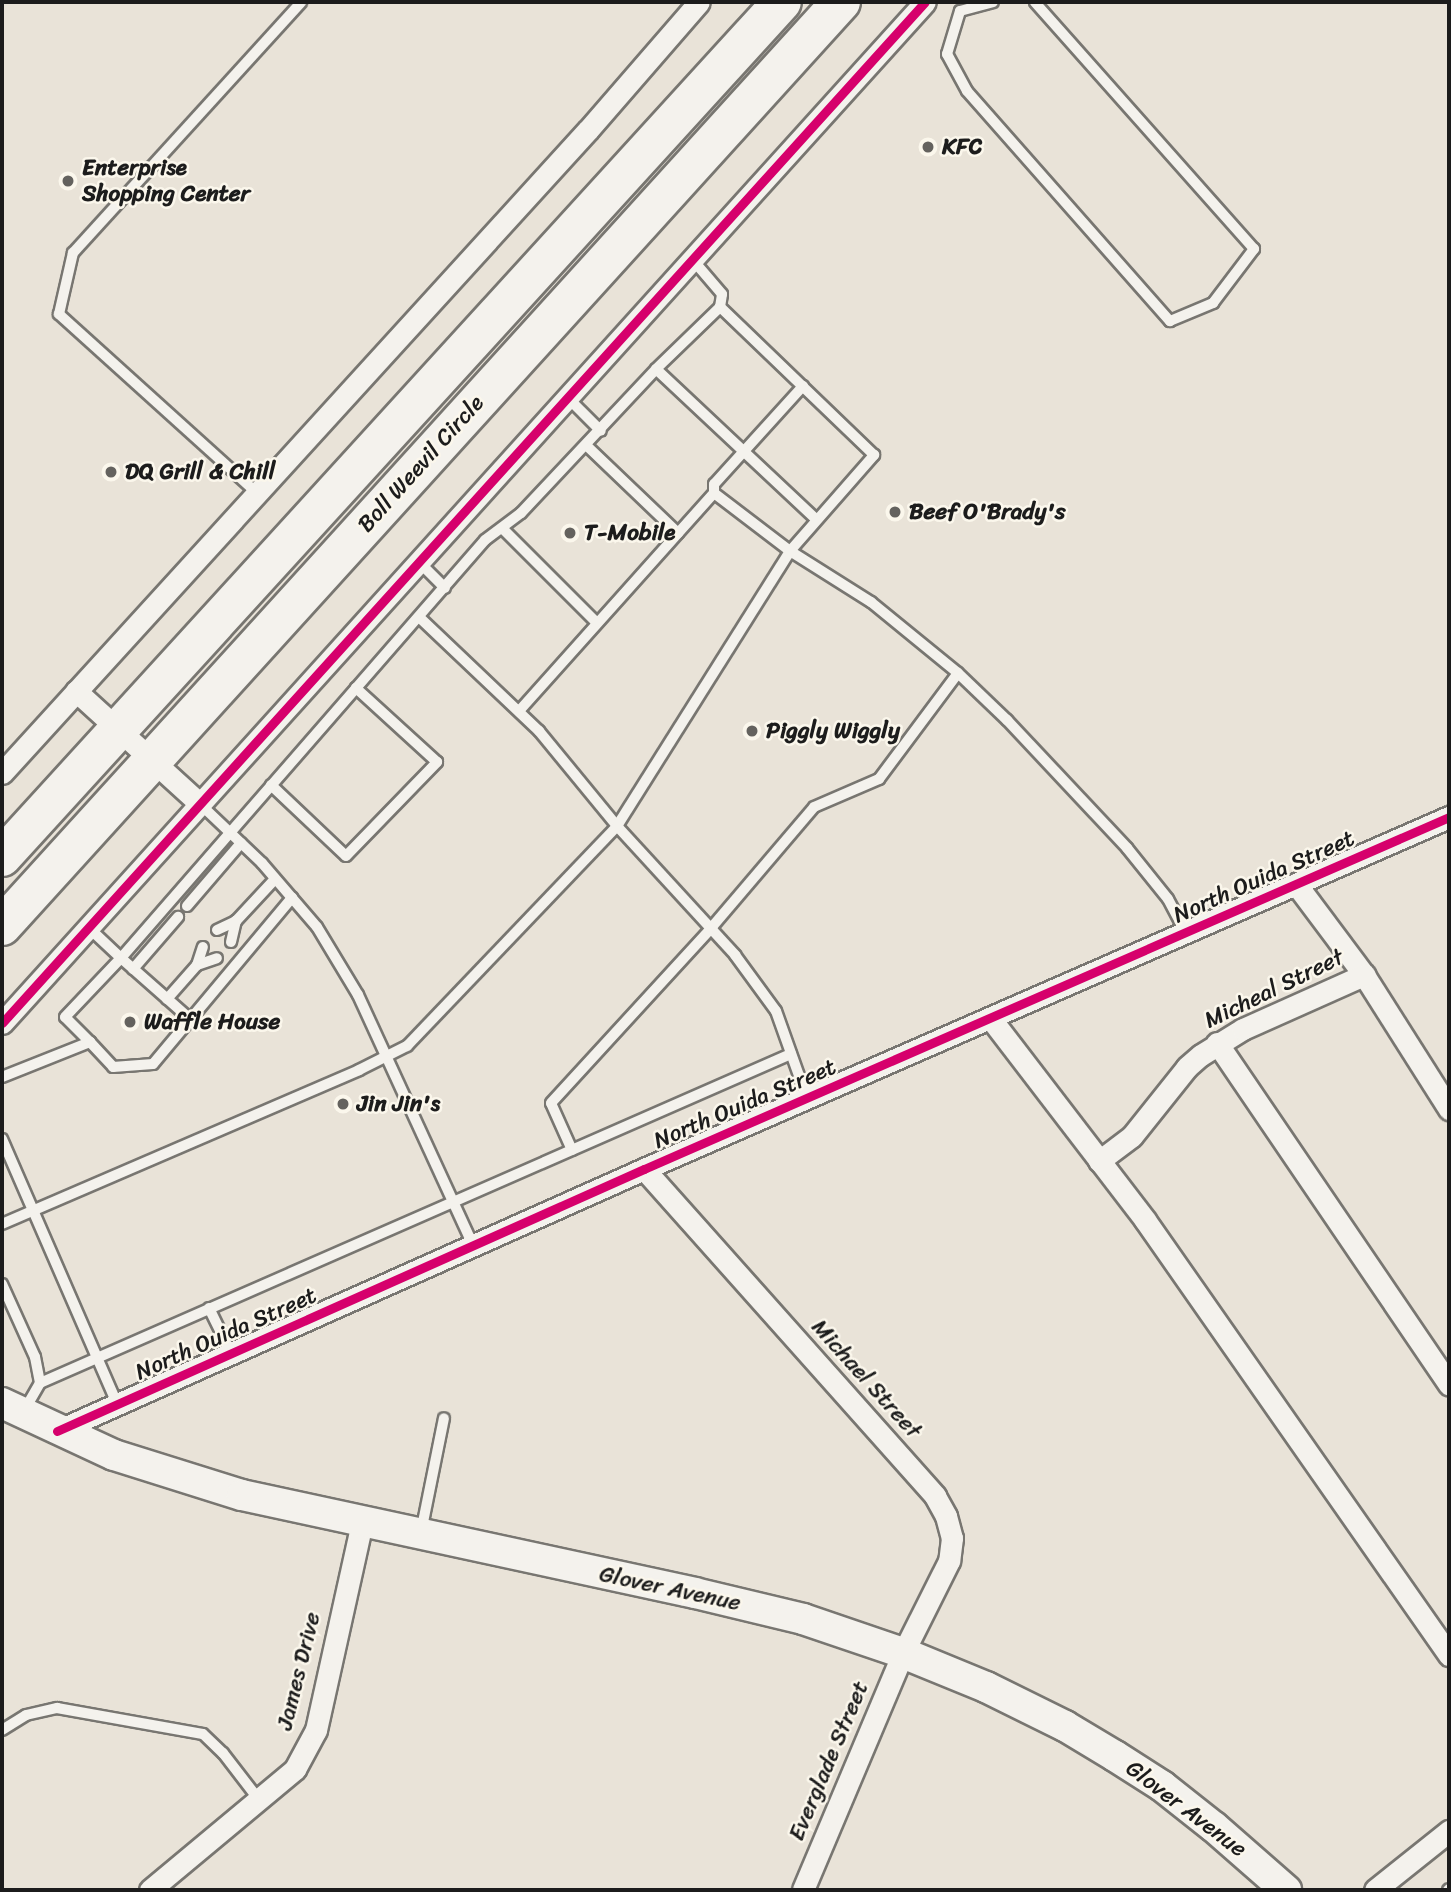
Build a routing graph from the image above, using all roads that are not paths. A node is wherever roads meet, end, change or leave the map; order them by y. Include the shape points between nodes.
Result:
1 (301, 2) edge
2 (699, 2) edge
3 (782, 2) edge
4 (841, 2) edge
5 (925, 2) edge
6 (952, 2) edge
7 (993, 2) edge
8 (1035, 2) edge
9 (960, 11) junction
10 (692, 259) junction
11 (720, 307) junction
12 (656, 369) junction
13 (803, 386) junction
14 (566, 396) junction
15 (601, 431) junction
16 (587, 446) junction
17 (743, 450) junction
18 (257, 493) junction
19 (714, 493) junction
20 (816, 519) junction
21 (502, 528) junction
22 (678, 533) junction
23 (790, 551) junction
24 (418, 561) junction
25 (444, 587) junction
26 (418, 617) junction
27 (597, 623) junction
28 (958, 673) junction
29 (356, 688) junction
30 (76, 691) junction
31 (519, 711) junction
32 (120, 730) junction
33 (153, 760) junction
34 (4, 768) edge
35 (271, 785) junction
36 (199, 803) junction
37 (1449, 817) edge
38 (617, 826) junction
39 (229, 832) junction
40 (241, 843) junction
41 (2, 857) edge
42 (275, 879) junction
43 (1296, 884) junction
44 (292, 898) junction
45 (187, 906) dead end
46 (178, 917) dead end
47 (236, 921) junction
48 (2, 926) edge
49 (88, 927) junction
50 (712, 927) junction
51 (1186, 933) junction
52 (121, 958) junction
53 (197, 965) junction
54 (133, 968) junction
55 (1364, 975) junction
56 (167, 999) junction
57 (190, 1018) junction
58 (990, 1019) junction
59 (2, 1023) edge
60 (90, 1042) junction
61 (1217, 1044) junction
62 (791, 1054) junction
63 (387, 1057) junction
64 (2, 1077) edge
65 (807, 1098) junction
66 (1449, 1109) edge
67 (2, 1139) edge
68 (572, 1150) junction
69 (1099, 1161) junction
70 (644, 1168) junction
71 (453, 1202) junction
72 (31, 1211) junction
73 (2, 1224) edge
74 (473, 1245) junction
75 (2, 1284) edge
76 (209, 1308) junction
77 (231, 1353) junction
78 (97, 1358) junction
79 (40, 1382) junction
80 (1449, 1385) edge
81 (117, 1404) junction
82 (12, 1409) edge
83 (444, 1418) dead end
84 (57, 1431) junction
85 (362, 1522) junction
86 (421, 1535) junction
87 (903, 1653) junction
88 (1449, 1655) edge
89 (2, 1730) edge
90 (260, 1801) junction
91 (1449, 1831) edge
92 (150, 1890) edge
93 (803, 1890) edge
94 (1286, 1890) edge
95 (1375, 1890) edge

1 - 18 lane via 73,253 59,314
2 - 18 street
3 - 32 highway, Boll Weevil Circle
4 - 33 highway, Boll Weevil Circle
5 - 10 street
6 - 9 lane
7 - 9 lane
8 - 9 lane via 1254,249 1213,303 1170,321 967,91 947,54
10 - 11 lane via 722,294
10 - 14 street
11 - 12 lane
11 - 13 lane
12 - 15 lane
12 - 17 lane
13 - 17 lane
13 - 20 lane via 874,456
14 - 15 lane
14 - 24 street
15 - 16 lane
16 - 21 lane
16 - 22 lane
17 - 19 lane via 715,484
17 - 20 lane
18 - 30 street
19 - 22 lane
19 - 23 lane
20 - 23 lane
21 - 25 lane via 485,540
21 - 27 lane
22 - 27 lane
23 - 28 lane via 871,602
23 - 38 lane
24 - 25 lane
24 - 36 street
25 - 26 lane
26 - 29 lane
26 - 31 lane
27 - 31 lane
28 - 50 lane via 879,779 814,807
28 - 51 lane via 1126,848 1168,899
29 - 35 lane
29 - 35 lane via 437,762 346,856
30 - 32 street
30 - 34 street
31 - 38 lane
32 - 33 street
32 - 41 highway, Boll Weevil Circle
33 - 36 street
33 - 48 highway, Boll Weevil Circle
35 - 39 lane
36 - 39 lane
36 - 49 street
37 - 43 street, North Ouida Street
38 - 50 lane
38 - 63 lane via 407,1046
39 - 40 lane
39 - 52 lane
40 - 42 lane
40 - 45 lane
42 - 44 lane
42 - 47 lane
43 - 51 street, North Ouida Street
43 - 55 street, Micheal Street
44 - 57 lane
44 - 63 lane via 317,927 358,995
46 - 54 lane
47 - 47 lane via 224,936
49 - 52 lane
49 - 59 street
50 - 62 lane via 776,1011
50 - 68 lane via 551,1103
51 - 58 street, North Ouida Street
52 - 54 lane
52 - 60 lane via 65,1017
53 - 53 lane via 210,952
53 - 56 lane
54 - 56 lane
55 - 61 street, Micheal Street
55 - 66 street
56 - 57 lane
57 - 60 lane via 153,1064 113,1067
58 - 65 street, North Ouida Street
58 - 69 street
60 - 64 lane
61 - 69 street, Micheal Street via 1187,1068 1132,1136
61 - 80 street
62 - 65 lane
62 - 68 lane
63 - 71 lane
63 - 72 lane
65 - 70 street, North Ouida Street
67 - 72 lane
68 - 71 lane
69 - 88 street
70 - 74 street, North Ouida Street
70 - 87 street, Michael Street via 935,1496 946,1516 952,1538 949,1561
71 - 74 lane
71 - 76 lane
72 - 73 lane
72 - 78 lane
74 - 77 street, North Ouida Street
75 - 79 lane via 35,1357
76 - 77 lane
76 - 78 lane
77 - 81 street, North Ouida Street
78 - 79 lane
78 - 81 lane
79 - 82 lane
81 - 84 street, North Ouida Street
82 - 84 main road, Glover Avenue
83 - 86 lane
84 - 85 main road, Glover Avenue via 178,1476
85 - 86 main road, Glover Avenue
85 - 90 street, James Drive via 316,1730 295,1769
86 - 87 main road, Glover Avenue via 749,1606 824,1625
87 - 93 street, Everglade Street
87 - 94 main road, Glover Avenue via 986,1687 1115,1756 1193,1811
89 - 90 lane via 26,1715 57,1708 203,1734
90 - 92 street, James Drive
91 - 95 street

